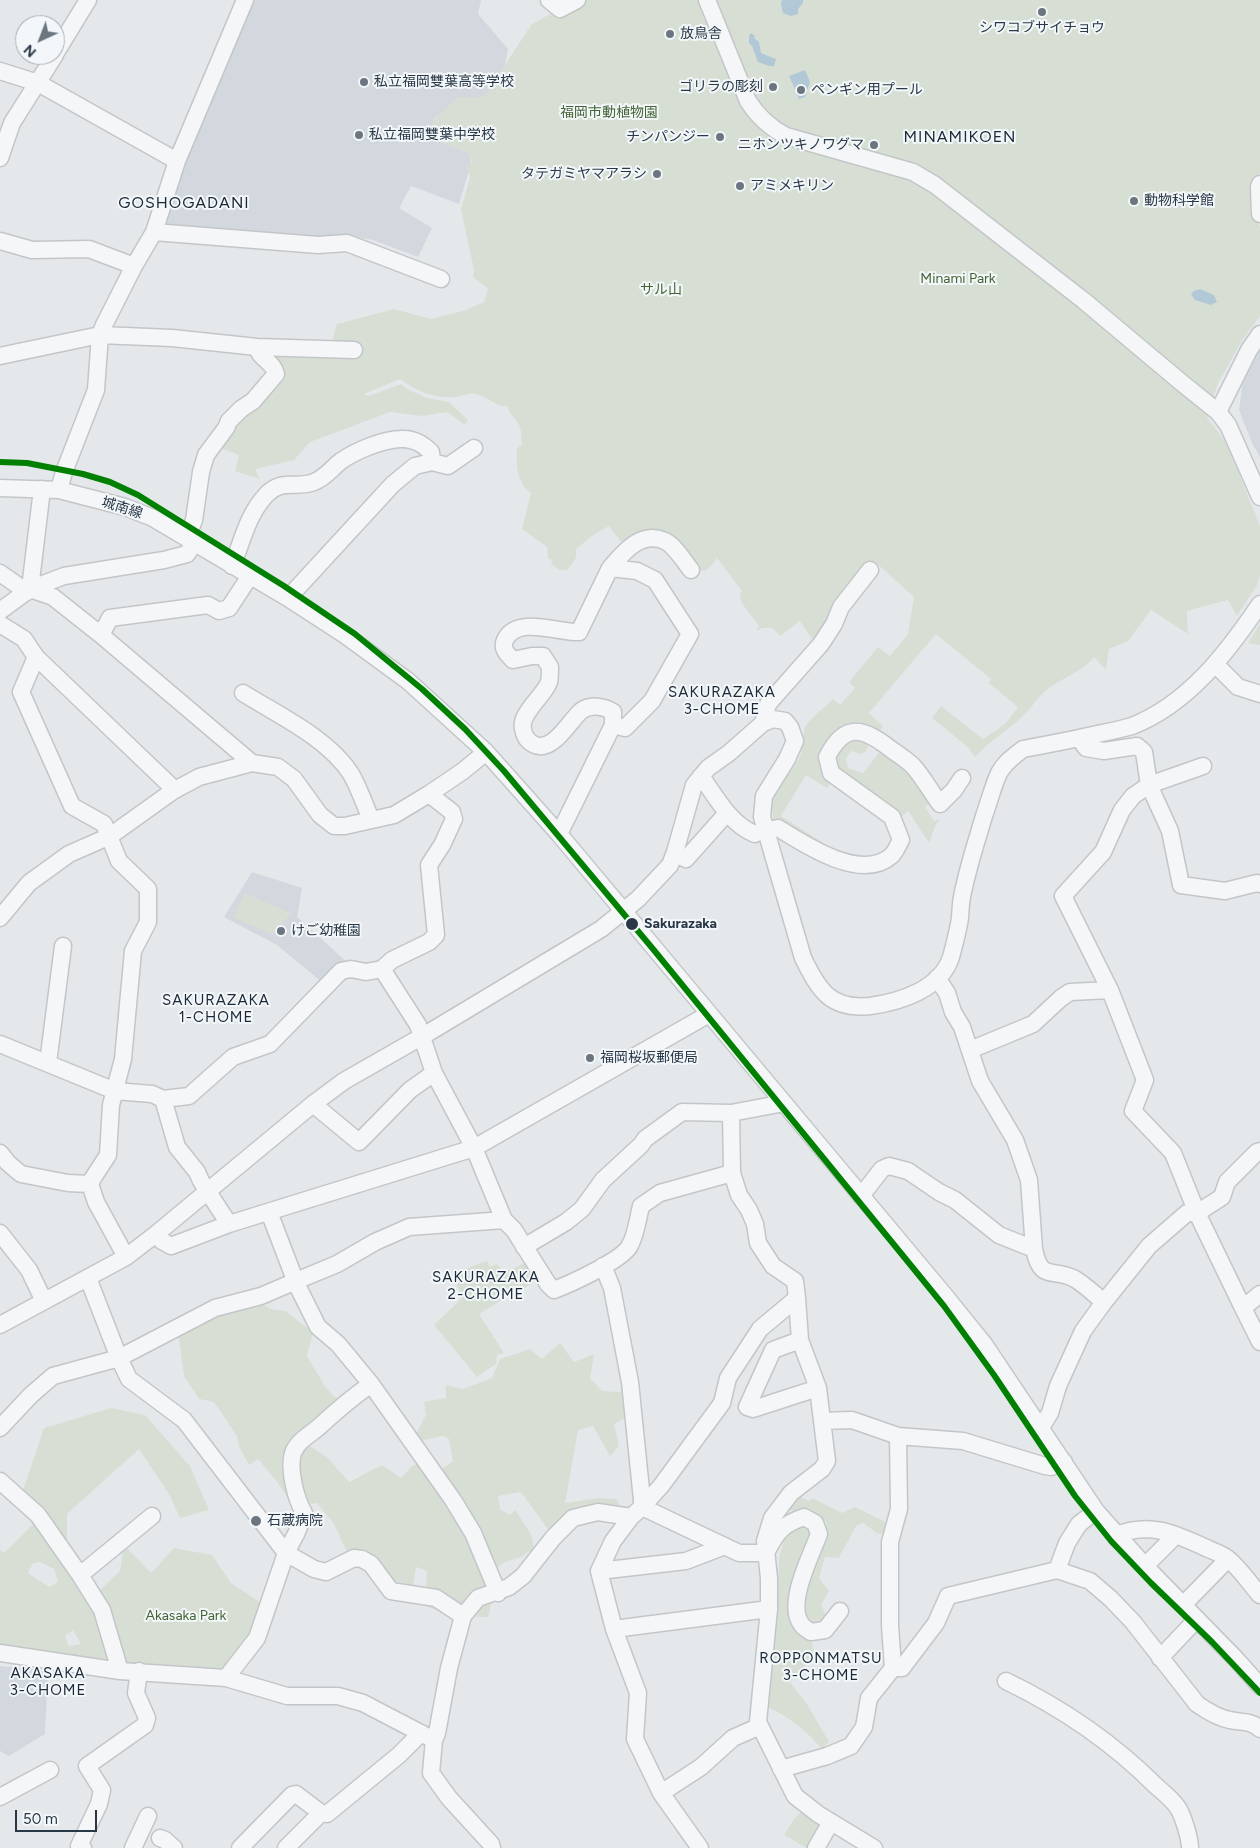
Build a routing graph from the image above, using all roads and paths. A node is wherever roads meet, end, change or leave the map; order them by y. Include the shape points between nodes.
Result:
1 (88, 0) edge
2 (245, 0) edge
3 (549, 0) edge
4 (577, 0) edge
5 (707, 0) edge
6 (65, 38) edge
7 (49, 65) edge
8 (0, 71) edge
9 (38, 83) junction
10 (0, 158) edge
11 (177, 162) junction
12 (1260, 184) edge
13 (1260, 214) edge
14 (154, 232) junction
15 (0, 241) edge
16 (134, 266) junction
17 (441, 279) dead end
18 (1260, 334) edge
19 (100, 335) junction
20 (258, 346) junction
21 (354, 350) dead end
22 (0, 356) edge
23 (1218, 412) junction
24 (474, 448) dead end
25 (432, 462) junction
26 (0, 488) edge
27 (42, 489) junction
28 (59, 490) junction
29 (1260, 497) edge
30 (191, 540) junction
31 (232, 566) junction
32 (610, 568) junction
33 (692, 570) dead end
34 (870, 570) dead end
35 (0, 573) edge
36 (250, 576) junction
37 (29, 591) junction
38 (288, 598) junction
39 (1260, 604) edge
40 (0, 611) edge
41 (0, 624) edge
42 (101, 635) junction
43 (36, 657) junction
44 (1215, 664) junction
45 (243, 693) dead end
46 (1260, 694) edge
47 (762, 723) junction
48 (613, 725) junction
49 (1079, 738) junction
50 (486, 752) junction
51 (252, 763) junction
52 (1203, 766) dead end
53 (701, 776) junction
54 (962, 778) dead end
55 (1149, 785) junction
56 (175, 790) junction
57 (429, 794) junction
58 (727, 813) junction
59 (371, 820) junction
60 (760, 832) junction
61 (559, 834) junction
62 (110, 836) junction
63 (674, 854) junction
64 (1260, 884) edge
65 (623, 910) junction
66 (0, 918) edge
67 (63, 946) dead end
68 (382, 969) junction
69 (937, 978) junction
70 (1110, 990) junction
71 (709, 1014) junction
72 (422, 1036) junction
73 (0, 1044) edge
74 (970, 1050) junction
75 (48, 1063) junction
76 (434, 1073) junction
77 (115, 1092) junction
78 (163, 1098) junction
79 (784, 1103) junction
80 (313, 1104) junction
81 (732, 1113) junction
82 (474, 1148) junction
83 (1260, 1151) edge
84 (0, 1153) edge
85 (732, 1173) junction
86 (90, 1184) junction
87 (207, 1192) junction
88 (861, 1196) junction
89 (269, 1212) junction
90 (1197, 1212) junction
91 (504, 1220) junction
92 (229, 1224) junction
93 (0, 1233) edge
94 (156, 1234) junction
95 (524, 1247) junction
96 (1034, 1249) junction
97 (126, 1257) junction
98 (603, 1266) junction
99 (88, 1278) junction
100 (296, 1281) junction
101 (1260, 1294) edge
102 (797, 1298) junction
103 (44, 1301) junction
104 (1104, 1302) junction
105 (1244, 1308) junction
106 (0, 1325) edge
107 (800, 1340) junction
108 (1260, 1342) edge
109 (118, 1358) junction
110 (371, 1384) junction
111 (818, 1388) junction
112 (822, 1421) junction
113 (0, 1428) edge
114 (1040, 1429) junction
115 (898, 1436) junction
116 (1064, 1462) junction
117 (0, 1480) edge
118 (1096, 1511) junction
119 (636, 1512) junction
120 (152, 1516) dead end
121 (1176, 1534) junction
122 (1117, 1535) junction
123 (724, 1546) junction
124 (286, 1553) junction
125 (766, 1553) junction
126 (1228, 1559) junction
127 (1145, 1566) junction
128 (1056, 1570) junction
129 (599, 1572) junction
130 (80, 1575) junction
131 (498, 1593) junction
132 (1260, 1595) edge
133 (1183, 1605) junction
134 (769, 1609) junction
135 (840, 1611) dead end
136 (463, 1616) junction
137 (1197, 1619) junction
138 (614, 1630) junction
139 (0, 1652) edge
140 (1160, 1658) junction
141 (893, 1668) junction
142 (120, 1671) junction
143 (138, 1671) junction
144 (226, 1678) junction
145 (1006, 1681) dead end
146 (1260, 1686) edge
147 (760, 1726) junction
148 (1260, 1729) edge
149 (427, 1737) junction
150 (782, 1769) junction
151 (50, 1770) dead end
152 (661, 1793) junction
153 (0, 1797) edge
154 (321, 1813) junction
155 (148, 1816) dead end
156 (831, 1822) junction
157 (160, 1838) dead end
158 (83, 1848) edge
159 (133, 1848) edge
160 (174, 1848) edge
161 (240, 1848) edge
162 (286, 1848) edge
163 (492, 1848) edge
164 (700, 1848) edge
165 (816, 1848) edge
166 (874, 1848) edge
167 (1190, 1848) edge

1 - 6 street
2 - 11 street
3 - 4 street via 560,9
5 - 23 street via 748,101 756,114 774,130 913,172 935,185 1083,300
7 - 9 street
8 - 9 street
9 - 10 street via 12,123
9 - 11 street
11 - 14 street
12 - 13 street
14 - 16 street
14 - 17 street via 318,245 347,243
15 - 16 street via 32,250 89,249
16 - 19 street
18 - 23 street
19 - 20 street
19 - 22 street
19 - 28 street via 96,390
20 - 21 street
20 - 30 street via 258,353 276,374 253,401 228,421 206,455
23 - 29 street via 1228,425
24 - 25 street via 448,466
25 - 31 street via 431,452 423,444 402,438 352,454 314,482 277,487 249,520
25 - 38 street via 415,466 393,484
26 - 27 street, 城南線
27 - 28 street, 城南線
27 - 37 street
28 - 30 street, 城南線 via 125,507 153,518
30 - 31 street, 城南線
30 - 37 street via 187,554 64,576
31 - 36 street, 城南線
32 - 33 street via 627,548 650,539 664,541
32 - 48 street via 636,570 655,580 690,634 652,701 625,728
32 - 48 street via 580,632 518,627 504,642 505,652 513,660 542,656 550,667 549,682 522,726 525,737 533,744 539,746 559,738 582,710 599,706 608,708 613,712
34 - 47 street via 841,607 821,644 768,704
35 - 37 street
36 - 38 street, 城南線
36 - 42 street via 229,608 219,611 208,605 110,618
37 - 40 street
37 - 42 street via 52,597
38 - 50 street, 城南線 via 408,682
39 - 44 street
41 - 43 street via 24,639
42 - 51 street
43 - 56 street
43 - 62 street via 21,692 72,806 104,824
44 - 46 street via 1238,687
44 - 49 street via 1182,696 1157,713 1131,726
45 - 59 street via 332,751 350,774
47 - 53 street
47 - 60 street via 773,719 785,721 795,741 764,796
48 - 61 street
49 - 55 street via 1086,748 1104,751 1137,746 1144,752
49 - 69 street via 1023,749 1008,760 1000,773 961,898 959,924 950,959
50 - 57 street
50 - 61 street, 城南線
51 - 56 street via 199,777
51 - 59 street via 278,767 294,779 320,815 334,826
52 - 55 street
53 - 58 street
53 - 63 street via 694,785
54 - 60 street via 940,804 914,767 879,740 857,731 843,735 833,745 827,757 831,773 892,817 901,840 892,856 874,864 853,865 811,848 778,828
55 - 64 street via 1170,831 1181,885 1225,891
55 - 70 street via 1122,810 1103,852 1063,896
56 - 62 street
57 - 59 street via 394,815
57 - 68 street via 452,812 454,819 429,865 436,935
58 - 60 street via 749,832
58 - 63 street via 686,858
60 - 69 street via 802,958 820,990 834,1002 857,1007 885,1004 918,992
61 - 65 street, 城南線
62 - 66 street via 69,854 29,883
62 - 77 street via 119,862 148,889 148,922 133,951 123,1059
63 - 65 street via 670,865
65 - 71 street, 城南線
65 - 72 street via 601,929
67 - 75 street
68 - 72 street
68 - 78 street via 341,971 270,1044 233,1057 189,1096
69 - 74 street
70 - 74 street via 1070,992 1033,1024
70 - 90 street via 1145,1080 1133,1111 1173,1153
71 - 79 street, 城南線
71 - 82 street
72 - 76 street
72 - 80 street via 344,1081
73 - 75 street
74 - 96 street via 980,1081 1015,1140 1029,1180
75 - 77 street
76 - 80 street via 410,1090 359,1142
76 - 82 street
77 - 78 street via 152,1094
77 - 86 street via 111,1105 108,1155
78 - 87 street via 177,1147 197,1172
79 - 81 street
79 - 88 street, 城南線
80 - 87 street
81 - 85 street
81 - 95 street via 682,1112 645,1139 603,1180 582,1209
82 - 89 street
82 - 91 street
83 - 90 street via 1227,1182 1222,1197
84 - 86 street via 21,1174
85 - 98 street via 660,1193 641,1206 630,1246
85 - 102 street via 739,1195 755,1224 758,1243 773,1266 795,1281
86 - 97 street via 96,1202
87 - 92 street
87 - 94 street
88 - 96 street via 889,1166 908,1170 955,1200 999,1235
88 - 114 street, 城南線 via 984,1344
89 - 92 street
89 - 100 street
90 - 104 street via 1187,1213 1149,1246
90 - 105 street
91 - 95 street
91 - 100 street via 409,1227
92 - 94 street via 171,1246
93 - 103 street via 29,1270
94 - 97 street
95 - 98 street via 554,1290
96 - 104 street via 1040,1268 1074,1278
97 - 99 street
98 - 119 street via 612,1288 630,1382
99 - 103 street
99 - 109 street
100 - 109 street via 261,1296 215,1308
100 - 110 street via 318,1327 338,1344
101 - 105 street
102 - 107 street
102 - 119 street via 760,1329 728,1378 722,1403 661,1486
103 - 106 street
104 - 114 street via 1083,1331 1058,1386 1050,1413
105 - 108 street
107 - 111 street
107 - 111 street via 773,1350 747,1407 753,1409
109 - 113 street via 53,1376
109 - 124 street via 129,1379 184,1420
110 - 124 street via 302,1439 293,1454 292,1477 298,1503 304,1513
110 - 131 street via 453,1500 473,1533
111 - 112 street
112 - 115 street via 852,1420
112 - 125 street via 827,1461 822,1469 791,1493 772,1518 765,1541
114 - 116 street, 城南線
115 - 116 street via 963,1441 1044,1466
115 - 141 street via 899,1508 890,1542
116 - 118 street, 城南線
117 - 130 street via 38,1515
118 - 122 street, 城南線
118 - 128 street via 1079,1524
119 - 123 street
119 - 129 street via 613,1541
119 - 131 street via 598,1512 574,1518 553,1538 523,1576 510,1588
120 - 130 street
121 - 122 street via 1151,1529 1130,1530
121 - 126 street
121 - 127 street
122 - 127 street, 城南線
123 - 125 street via 739,1553
123 - 129 street via 686,1561
124 - 136 street via 326,1572 354,1558 362,1559 371,1564 391,1591 436,1598
124 - 144 street via 257,1638
125 - 134 street
125 - 135 street via 786,1524 804,1517 815,1523 819,1534 796,1596 796,1611 801,1625 811,1632 825,1630
126 - 132 street
126 - 133 street
127 - 133 street, 城南線
128 - 140 street via 1090,1581 1133,1622
128 - 141 street via 948,1596 936,1623 914,1653 902,1668
129 - 138 street
130 - 142 street via 102,1610
131 - 136 street via 478,1598
133 - 137 street, 城南線
134 - 138 street
134 - 147 street
136 - 149 street via 437,1733
137 - 140 street
137 - 146 street, 城南線
138 - 152 street via 638,1693 635,1739
139 - 142 street
140 - 148 street via 1197,1704 1228,1720 1252,1722
141 - 150 street via 869,1698 864,1727 851,1746
142 - 143 street
143 - 144 street
143 - 158 street via 136,1693 146,1718 145,1726 87,1766 102,1790 99,1804 79,1846
144 - 149 street via 288,1696 338,1696 363,1703
145 - 167 street via 1082,1724 1136,1766 1178,1807
147 - 150 street
147 - 152 street via 734,1738 701,1767
149 - 154 street via 399,1755 327,1814
149 - 163 street via 430,1773
150 - 156 street via 795,1796
151 - 153 street
152 - 164 street
154 - 161 street via 296,1794 292,1795
154 - 162 street
155 - 159 street
156 - 165 street
156 - 166 street
157 - 160 street

